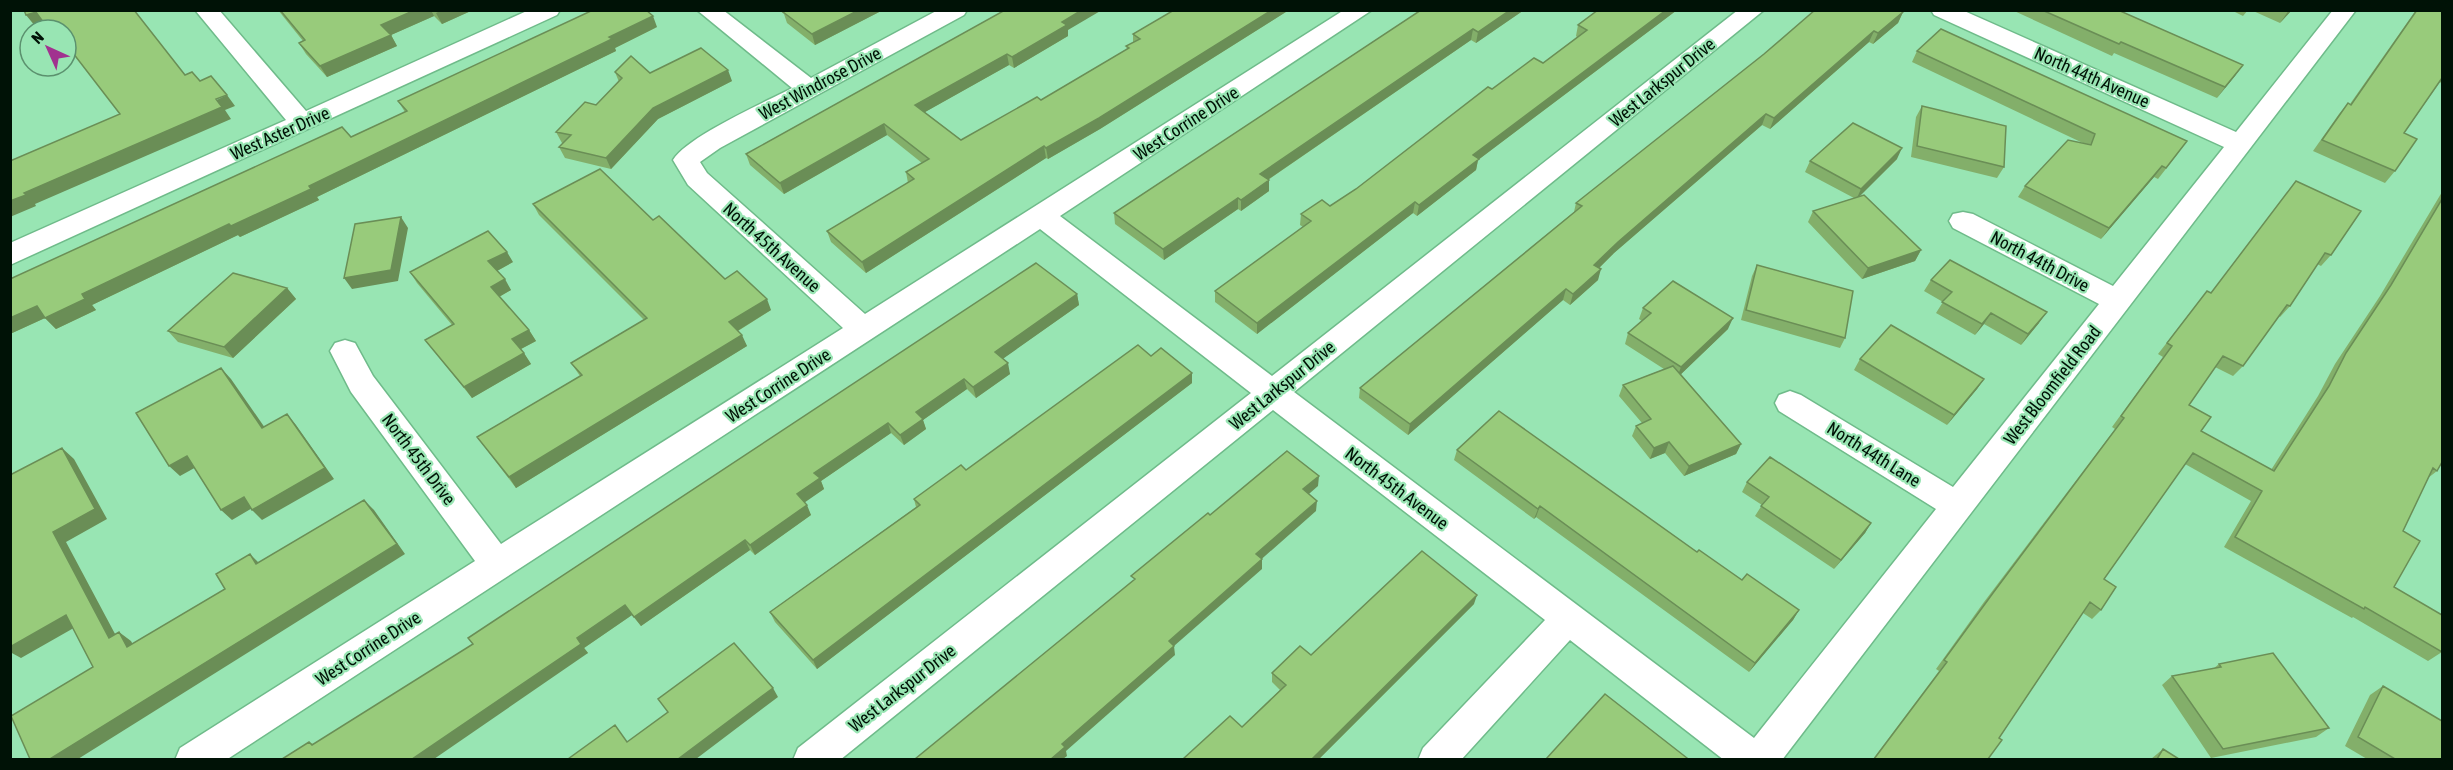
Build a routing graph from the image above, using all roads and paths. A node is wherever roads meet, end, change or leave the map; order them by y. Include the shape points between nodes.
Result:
1 (206, 10) edge
2 (549, 10) edge
3 (708, 10) edge
4 (957, 10) edge
5 (1361, 10) edge
6 (1753, 10) edge
7 (1942, 10) edge
8 (2345, 10) edge
9 (809, 89) junction
10 (303, 123) junction
11 (2241, 144) junction
12 (686, 160) joint
13 (1041, 216) junction
14 (1963, 221) dead end
15 (10, 255) edge
16 (2117, 301) junction
17 (864, 330) junction
18 (345, 351) dead end
19 (1272, 393) junction
20 (1790, 403) dead end
21 (1958, 506) junction
22 (498, 565) junction
23 (1569, 618) junction
24 (193, 759) edge
25 (811, 759) edge
26 (1436, 759) edge
27 (1754, 759) edge
28 (1759, 759) edge

1 - 10 street
2 - 10 street, West Aster Drive
3 - 9 street
4 - 9 street, West Windrose Drive
5 - 13 street, West Corrine Drive
6 - 19 street, West Larkspur Drive
7 - 11 street, North 44th Avenue
8 - 11 street, West Bloomfield Road
9 - 12 street, West Windrose Drive via 711,142
10 - 15 street, West Aster Drive
11 - 16 street, West Bloomfield Road
12 - 17 street, North 45th Avenue via 698,179
13 - 17 street, West Corrine Drive
13 - 19 street, North 45th Avenue
14 - 16 street, North 44th Drive
16 - 21 street, West Bloomfield Road
17 - 22 street, West Corrine Drive
18 - 22 street, North 45th Drive via 362,384
19 - 23 street, North 45th Avenue
19 - 25 street, West Larkspur Drive
20 - 21 street, North 44th Lane
21 - 28 street, West Bloomfield Road
22 - 24 street, West Corrine Drive
23 - 26 street
23 - 27 street, North 45th Avenue

